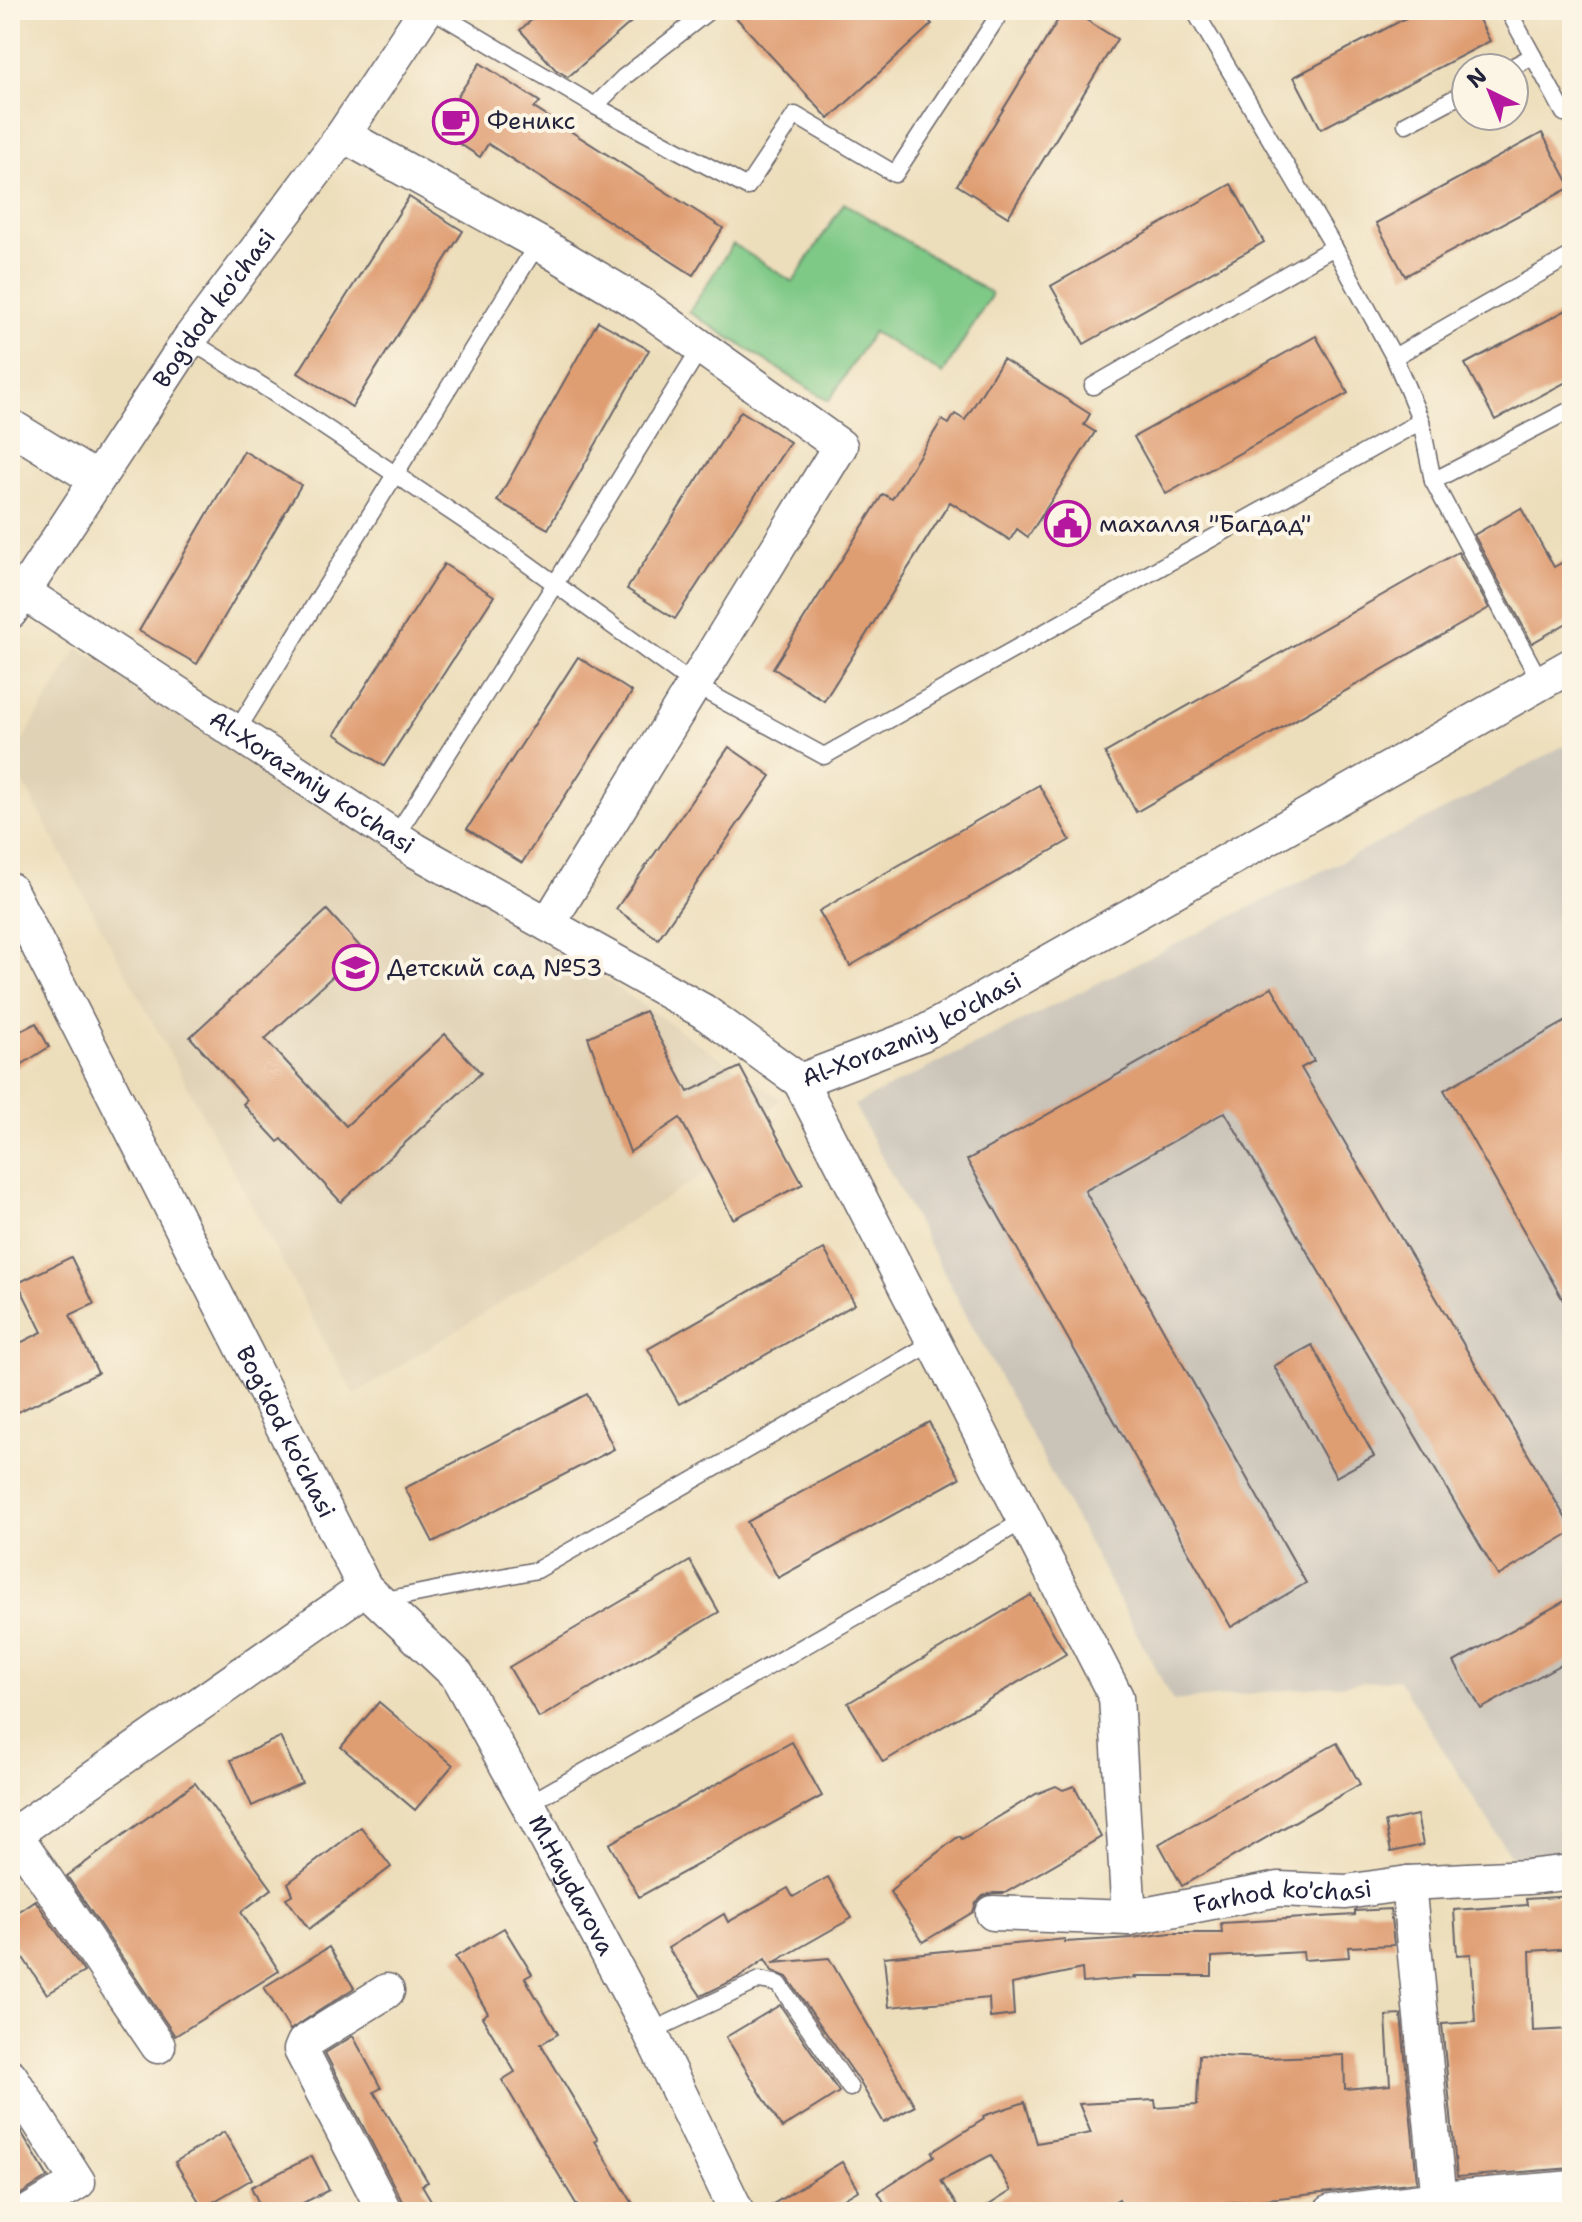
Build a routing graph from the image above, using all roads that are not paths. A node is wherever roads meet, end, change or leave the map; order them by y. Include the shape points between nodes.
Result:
1 (426, 10) edge
2 (433, 10) edge
3 (710, 10) edge
4 (1002, 10) edge
5 (1194, 10) edge
6 (1508, 10) edge
7 (1533, 56) junction
8 (1530, 58) edge
9 (1450, 101) edge
10 (595, 106) junction
11 (1572, 109) edge
12 (1406, 124) dead end
13 (343, 135) junction
14 (538, 243) junction
15 (1334, 247) junction
16 (1572, 255) edge
17 (189, 340) junction
18 (701, 347) junction
19 (1394, 357) junction
20 (1093, 386) dead end
21 (1572, 409) edge
22 (1421, 421) junction
23 (10, 426) edge
24 (395, 475) junction
25 (96, 479) junction
26 (1433, 481) junction
27 (555, 584) junction
28 (17, 602) edge
29 (1572, 665) edge
30 (1541, 683) junction
31 (694, 685) junction
32 (236, 732) junction
33 (395, 837) junction
34 (10, 890) edge
35 (548, 924) junction
36 (800, 1081) junction
37 (934, 1342) junction
38 (1025, 1520) junction
39 (372, 1594) junction
40 (528, 1804) junction
41 (12, 1835) edge
42 (1572, 1872) edge
43 (1408, 1883) junction
44 (993, 1913) dead end
45 (1129, 1918) junction
46 (387, 1991) dead end
47 (650, 2032) junction
48 (158, 2046) dead end
49 (10, 2076) edge
50 (850, 2088) dead end
51 (1572, 2188) edge
52 (1439, 2206) edge
53 (29, 2212) edge
54 (385, 2212) edge
55 (737, 2212) edge
56 (1331, 2212) edge

1 - 13 street, Bog'dod ko'chasi
2 - 10 lane
3 - 10 lane
4 - 10 lane via 895,174 795,115 747,187
5 - 15 lane
6 - 7 lane
7 - 8 lane
7 - 11 lane via 1564,113
9 - 12 lane
13 - 14 street
13 - 17 street, Bog'dod ko'chasi
14 - 18 street
14 - 24 lane
15 - 19 lane
15 - 20 lane
16 - 19 lane
17 - 24 lane
17 - 25 street, Bog'dod ko'chasi
18 - 27 lane
18 - 31 street via 840,446
19 - 22 lane
21 - 26 lane
22 - 26 lane
22 - 31 lane via 824,756
23 - 25 street
24 - 27 lane
24 - 32 lane
25 - 28 street, Bog'dod ko'chasi
26 - 30 lane
27 - 31 lane
27 - 33 lane
28 - 32 street, Al-Xorazmiy ko'chasi
29 - 30 street, Al-Xorazmiy ko'chasi
30 - 36 street, Al-Xorazmiy ko'chasi via 922,1034
31 - 35 street
32 - 33 street, Al-Xorazmiy ko'chasi
33 - 35 street, Al-Xorazmiy ko'chasi
34 - 39 street, Bog'dod ko'chasi
35 - 36 street, Al-Xorazmiy ko'chasi via 703,1011
36 - 37 street
37 - 38 street
37 - 39 lane via 537,1570
38 - 40 lane
38 - 45 street via 1116,1697
39 - 40 street, M.Haydarova via 457,1675
39 - 41 street
40 - 47 street, M.Haydarova
41 - 48 street
42 - 43 street, Farhod ko'chasi
43 - 45 street, Farhod ko'chasi via 1346,1892 1279,1889
43 - 52 street
44 - 45 street, Farhod ko'chasi
46 - 54 street via 304,2043 301,2050
47 - 50 lane via 760,1980 779,1984
47 - 55 street, M.Haydarova
49 - 53 street via 78,2182
51 - 52 street
52 - 56 street

